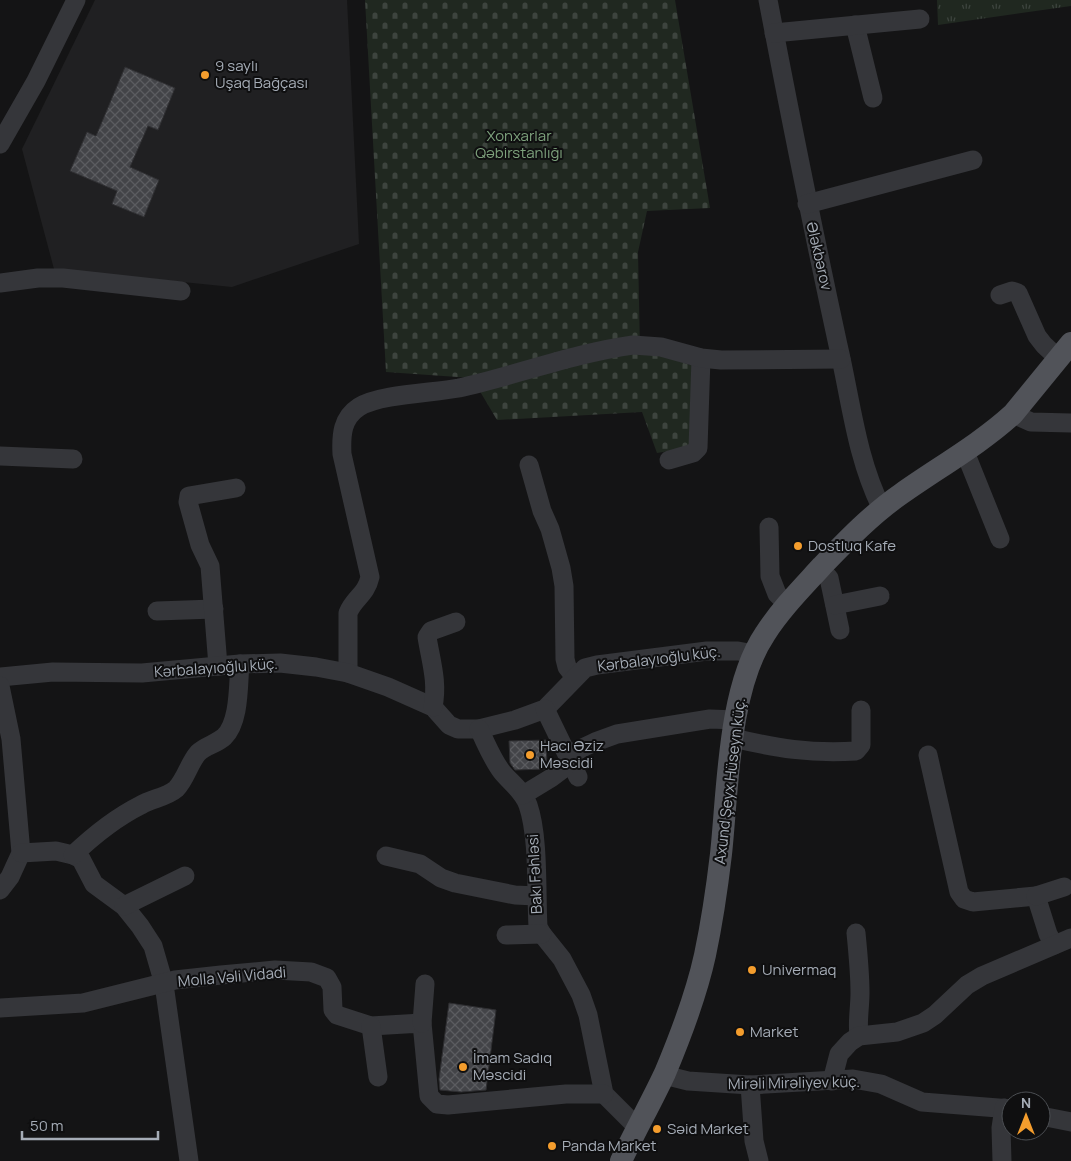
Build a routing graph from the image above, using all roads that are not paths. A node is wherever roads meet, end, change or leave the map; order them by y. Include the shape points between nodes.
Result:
1 (76, 0) edge
2 (768, 0) edge
3 (920, 19) dead end
4 (855, 25) junction
5 (774, 33) junction
6 (873, 98) dead end
7 (5, 123) edge
8 (0, 144) edge
9 (973, 160) dead end
10 (807, 204) junction
11 (0, 283) edge
12 (181, 291) dead end
13 (1000, 295) dead end
14 (1065, 350) edge
15 (701, 358) junction
16 (842, 359) junction
17 (1013, 414) junction
18 (1071, 423) edge
19 (965, 452) junction
20 (0, 456) edge
21 (73, 459) dead end
22 (669, 460) dead end
23 (529, 466) dead end
24 (236, 488) dead end
25 (882, 509) junction
26 (769, 527) dead end
27 (1000, 539) dead end
28 (820, 568) junction
29 (880, 596) dead end
30 (787, 604) junction
31 (836, 605) junction
32 (214, 609) junction
33 (157, 611) dead end
34 (456, 622) dead end
35 (840, 630) dead end
36 (754, 654) junction
37 (240, 664) junction
38 (218, 666) junction
39 (348, 673) junction
40 (0, 677) edge
41 (575, 677) junction
42 (0, 686) edge
43 (433, 707) junction
44 (545, 709) junction
45 (861, 710) dead end
46 (479, 729) junction
47 (734, 729) junction
48 (5, 740) edge
49 (928, 755) dead end
50 (569, 759) junction
51 (578, 777) dead end
52 (523, 795) junction
53 (21, 854) junction
54 (73, 855) junction
55 (386, 856) dead end
56 (185, 876) dead end
57 (1064, 887) dead end
58 (0, 890) edge
59 (536, 896) junction
60 (1036, 896) junction
61 (124, 906) junction
62 (856, 933) dead end
63 (506, 934) dead end
64 (542, 934) junction
65 (1062, 941) edge
66 (164, 984) junction
67 (425, 984) dead end
68 (0, 1008) edge
69 (422, 1023) junction
70 (371, 1026) junction
71 (859, 1036) junction
72 (664, 1075) junction
73 (378, 1077) dead end
74 (832, 1081) junction
75 (750, 1085) junction
76 (604, 1094) junction
77 (1001, 1108) edge
78 (1051, 1118) edge
79 (1071, 1122) edge
80 (637, 1126) junction
81 (1001, 1141) edge
82 (189, 1161) edge
83 (621, 1161) edge
84 (759, 1161) edge
85 (1002, 1161) edge

1 - 7 street via 36,80
2 - 5 street, Ələkbərov
3 - 4 street
4 - 5 street
4 - 6 street
5 - 10 street, Ələkbərov
7 - 8 street
9 - 10 street
10 - 16 street, Ələkbərov
11 - 12 street via 62,278
13 - 14 street via 1012,291 1018,293 1044,345
14 - 17 main road, Axund Şeyx Hüseyn küç.
15 - 16 street
15 - 22 street via 698,448 693,453
15 - 39 street via 646,344 627,345 460,388 382,399 367,403 350,414 344,422 342,454 370,577 368,588 348,613
16 - 25 street, Ələkbərov via 859,449
17 - 18 street via 1031,422
17 - 19 main road, Axund Şeyx Hüseyn küç.
19 - 25 main road, Axund Şeyx Hüseyn küç.
19 - 27 street
20 - 21 street
23 - 41 street via 559,558 564,586 565,659
24 - 32 street via 189,496 200,545 210,566
25 - 28 main road, Axund Şeyx Hüseyn küç.
26 - 30 street via 770,576 777,594
28 - 30 main road, Axund Şeyx Hüseyn küç.
28 - 31 street via 830,578
29 - 31 street
30 - 36 main road, Axund Şeyx Hüseyn küç.
31 - 35 street
32 - 33 street
32 - 38 street
34 - 43 street via 430,632 427,637 435,680
36 - 41 street, Kərbalayıoğlu küç. via 738,650 707,651 615,662 585,668
36 - 47 main road, Axund Şeyx Hüseyn küç. via 746,673
37 - 38 street, Kərbalayıoğlu küç.
37 - 39 street, Kərbalayıoğlu küç. via 280,663
37 - 54 street via 236,709 225,736 199,752 175,790 112,822
38 - 40 street, Kərbalayıoğlu küç. via 142,673 60,672
39 - 43 street, Kərbalayıoğlu küç. via 388,686
41 - 44 street, Kərbalayıoğlu küç.
42 - 48 street
43 - 46 street, Kərbalayıoğlu küç. via 448,725 458,729
44 - 46 street, Kərbalayıoğlu küç.
44 - 50 street
45 - 47 street via 861,745 856,751 796,751
46 - 52 street, Bakı Fəhləsi via 497,766
47 - 50 street via 710,719 617,734 578,750
47 - 72 main road, Axund Şeyx Hüseyn küç. via 721,856 708,940 691,1005
48 - 53 street
49 - 60 street via 959,892 964,899 973,902
50 - 51 street
50 - 52 street via 552,778
52 - 59 street, Bakı Fəhləsi via 535,839
53 - 54 street via 56,851
53 - 58 street
54 - 61 street via 81,859 94,884
55 - 59 street via 420,864 454,883
56 - 61 street
57 - 60 street
59 - 64 street, Bakı Fəhləsi via 538,927
60 - 65 street via 1048,934
61 - 66 street via 153,946
62 - 71 street via 860,966
63 - 64 street
64 - 76 street, Bakı Fəhləsi via 562,959 581,995
65 - 71 street via 982,976 923,1022 897,1032
66 - 68 street, Molla Vəli Vidadi via 83,1003
66 - 70 street, Molla Vəli Vidadi via 191,978 275,970 311,972 327,978 332,987 333,1010 337,1015
66 - 82 street
67 - 69 street
69 - 70 street, Molla Vəli Vidadi
69 - 76 street via 429,1096 436,1104
70 - 73 street
71 - 74 street via 839,1054
72 - 75 street, Mirəli Mirəliyev küç. via 688,1082
72 - 80 main road, Axund Şeyx Hüseyn küç.
74 - 75 street, Mirəli Mirəliyev küç.
74 - 77 street, Mirəli Mirəliyev küç. via 853,1079 881,1084 922,1102
75 - 84 street via 754,1141
76 - 80 street
78 - 79 street
80 - 83 main road, Axund Şeyx Hüseyn küç.
81 - 85 street

